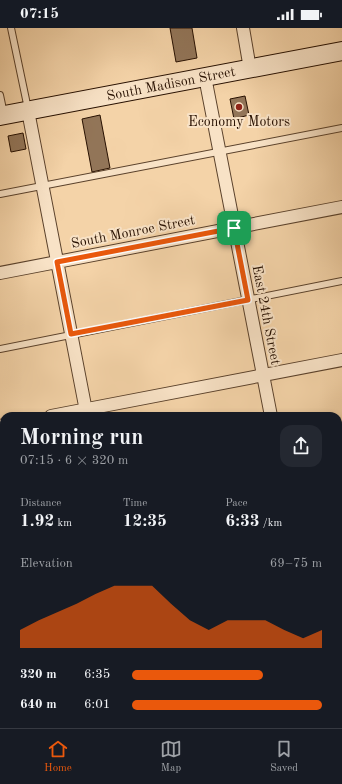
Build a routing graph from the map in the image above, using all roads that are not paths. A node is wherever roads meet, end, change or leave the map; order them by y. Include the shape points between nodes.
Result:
1 (11, 28) edge
2 (243, 28) edge
3 (342, 50) edge
4 (250, 69) junction
5 (205, 77) junction
6 (0, 95) edge
7 (28, 111) junction
8 (2, 116) edge
9 (342, 128) edge
10 (219, 153) junction
11 (42, 185) junction
12 (0, 194) edge
13 (342, 207) edge
14 (234, 228) junction
15 (57, 262) junction
16 (0, 273) edge
17 (342, 281) edge
18 (248, 300) junction
19 (71, 334) junction
20 (0, 349) edge
21 (342, 360) edge
22 (263, 375) junction
23 (87, 412) edge
24 (270, 412) edge

1 - 7 lane
2 - 4 street
3 - 4 main road, South Madison Street
4 - 5 main road, South Madison Street
5 - 7 main road, South Madison Street
5 - 10 street, East 24th Street
6 - 8 lane
7 - 8 main road, South Madison Street
7 - 11 street
9 - 10 lane
10 - 11 lane
10 - 14 street, East 24th Street
11 - 12 lane
11 - 15 street
13 - 14 street, South Monroe Street
14 - 15 street, South Monroe Street
14 - 18 street, East 24th Street
15 - 16 street, South Monroe Street
15 - 19 street
17 - 18 lane
18 - 19 lane
18 - 22 street, East 24th Street
19 - 20 lane
19 - 23 street
21 - 22 street
22 - 23 street
22 - 24 street, East 24th Street

